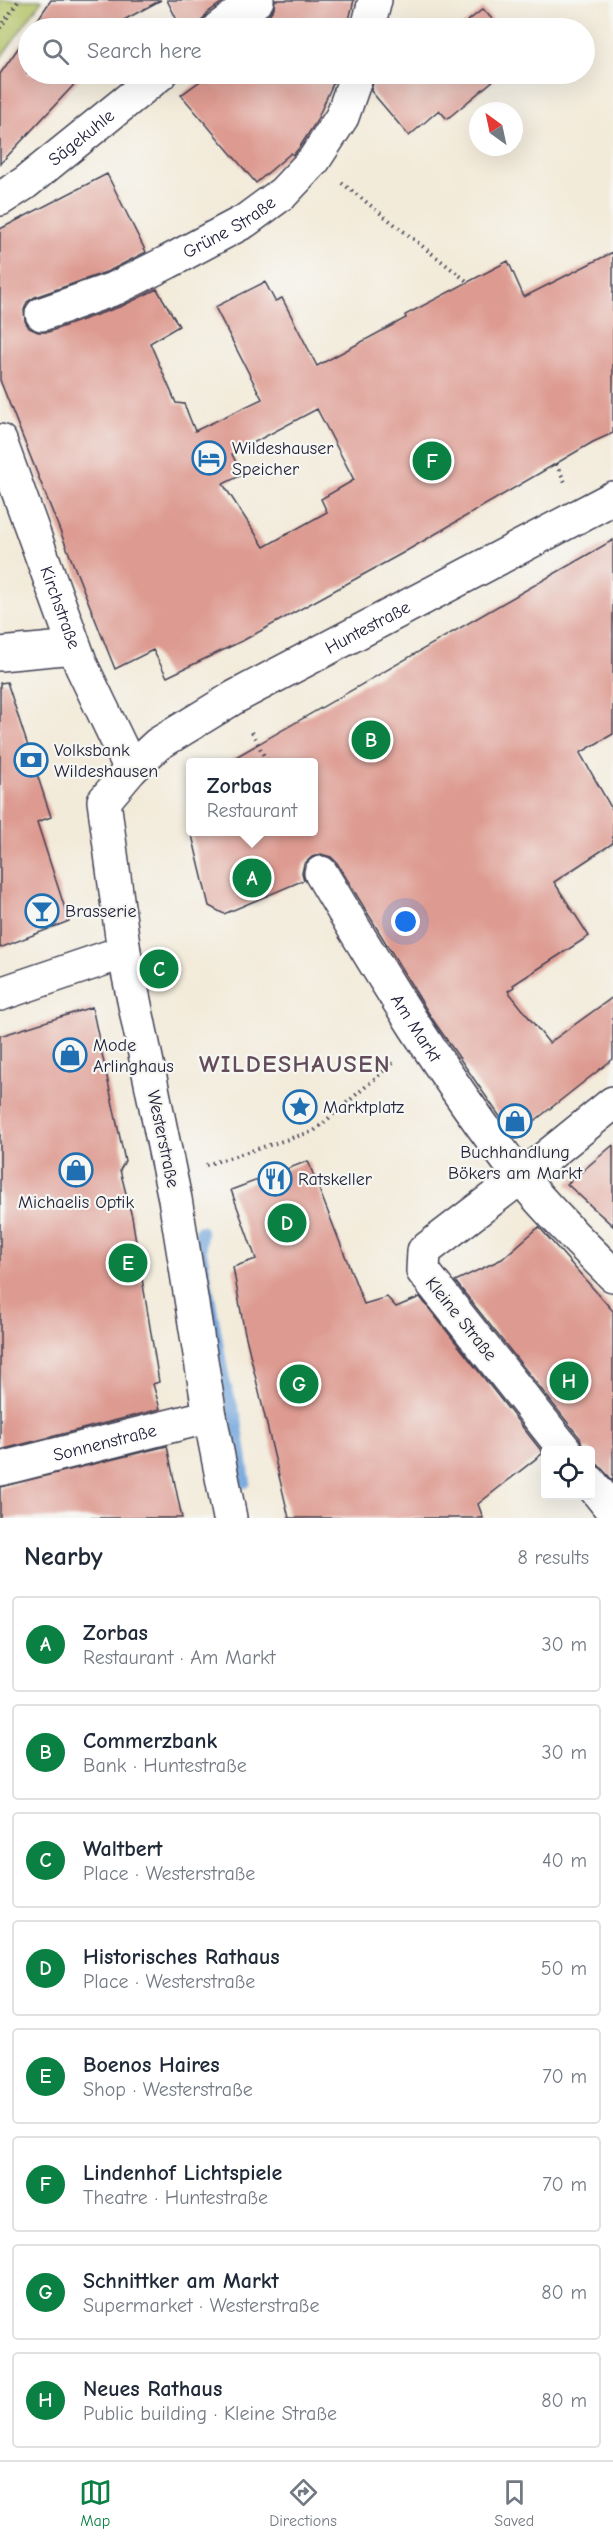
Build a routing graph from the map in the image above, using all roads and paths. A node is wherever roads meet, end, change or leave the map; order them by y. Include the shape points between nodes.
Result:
1 (19, 0) edge
2 (257, 0) edge
3 (375, 0) edge
4 (233, 18) edge
5 (370, 18) edge
6 (0, 28) edge
7 (148, 84) edge
8 (354, 84) edge
9 (314, 160) junction
10 (0, 199) edge
11 (468, 282) dead end
12 (42, 314) dead end
13 (0, 441) edge
14 (613, 498) edge
15 (74, 647) junction
16 (0, 654) edge
17 (130, 769) junction
18 (321, 873) dead end
19 (124, 952) junction
20 (0, 994) edge
21 (421, 1039) junction
22 (613, 1102) edge
23 (170, 1176) junction
24 (521, 1177) junction
25 (613, 1275) edge
26 (210, 1416) junction
27 (562, 1446) edge
28 (0, 1469) edge
29 (595, 1487) edge
30 (613, 1510) edge
31 (230, 1518) edge

1 - 6 path
2 - 4 street
3 - 5 street
7 - 10 street, Sägekuhle
8 - 9 street, Grüne Straße via 342,117
9 - 11 path
9 - 12 street, Grüne Straße via 283,193 245,221 116,288
13 - 15 street, Kirchstraße
14 - 17 street, Huntestraße via 235,697 158,744
15 - 16 street
15 - 17 street, Kirchstraße
17 - 19 street, Westerstraße via 104,801
18 - 21 street, Am Markt
19 - 20 street
19 - 23 street, Westerstraße
21 - 23 path via 314,1131
21 - 24 street, Am Markt
22 - 24 street, Kleine Straße
23 - 26 street, Westerstraße
24 - 25 street, Am Markt
24 - 27 street, Kleine Straße via 424,1251 423,1271
26 - 28 street, Sonnenstraße
26 - 31 street, Westerstraße
29 - 30 street

